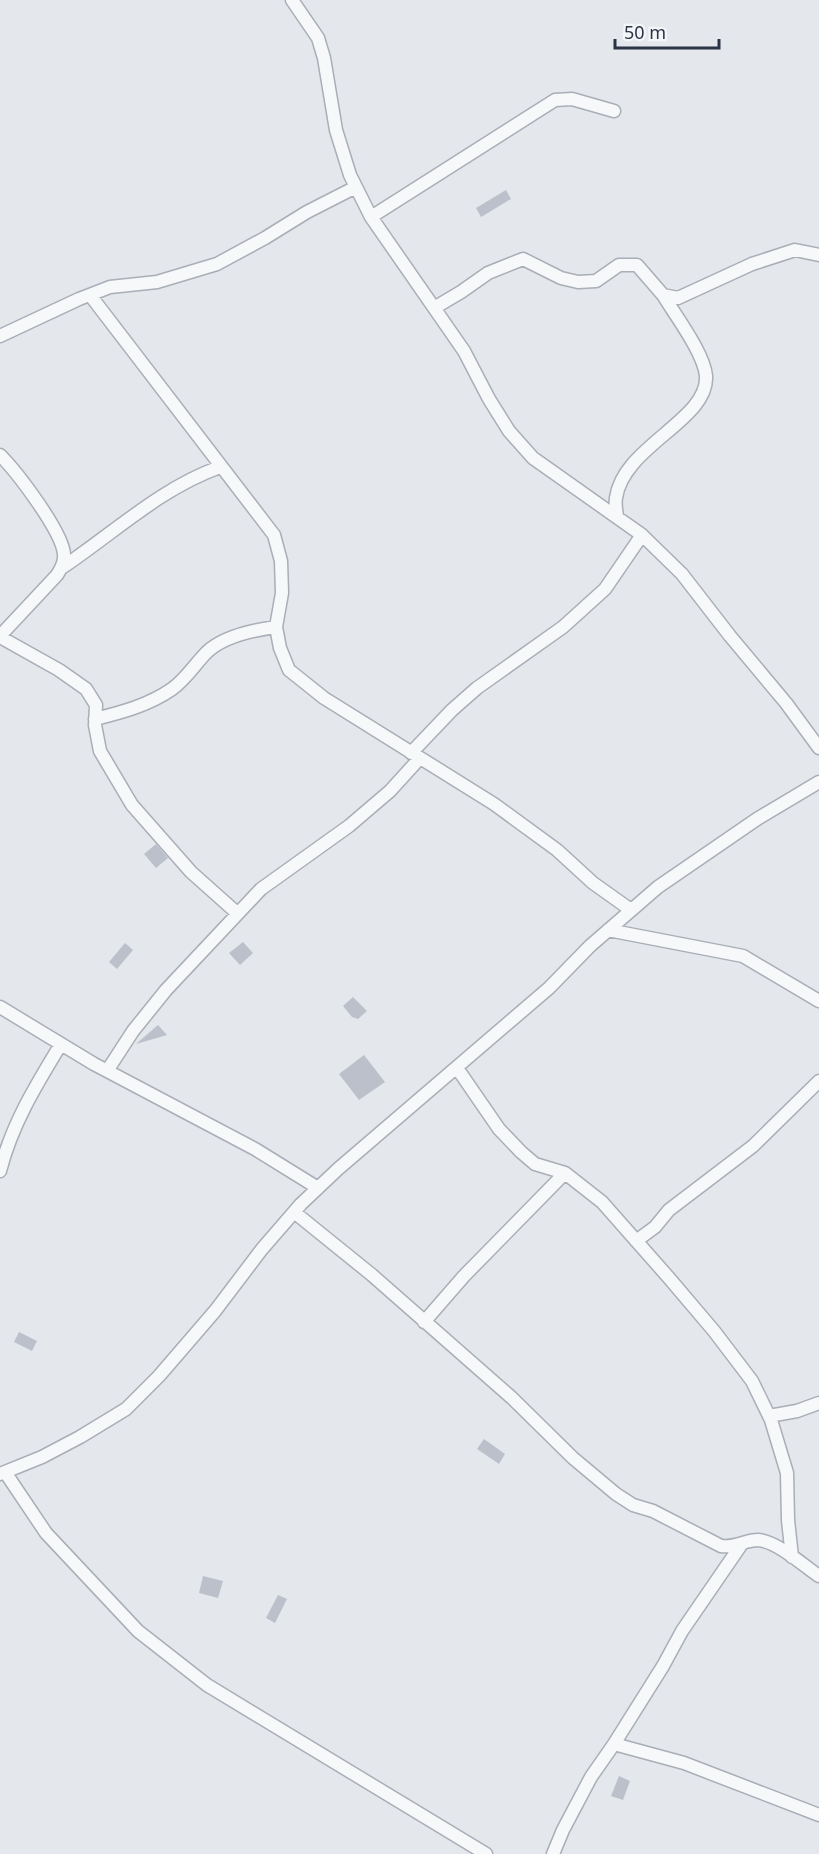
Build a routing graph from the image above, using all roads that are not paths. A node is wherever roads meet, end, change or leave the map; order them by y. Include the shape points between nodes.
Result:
1 (295, 1) edge
2 (614, 111) dead end
3 (356, 187) junction
4 (371, 217) junction
5 (819, 255) edge
6 (90, 295) junction
7 (663, 295) junction
8 (434, 308) junction
9 (0, 336) edge
10 (0, 455) edge
11 (220, 466) junction
12 (617, 516) junction
13 (642, 535) junction
14 (63, 567) junction
15 (276, 627) junction
16 (0, 636) edge
17 (96, 719) junction
18 (819, 748) edge
19 (415, 756) junction
20 (819, 782) edge
21 (631, 910) junction
22 (237, 912) junction
23 (608, 930) junction
24 (819, 1001) edge
25 (0, 1007) edge
26 (61, 1044) junction
27 (457, 1068) junction
28 (106, 1071) junction
29 (819, 1081) edge
30 (0, 1171) edge
31 (565, 1173) junction
32 (318, 1188) junction
33 (294, 1212) junction
34 (636, 1241) junction
35 (424, 1322) junction
36 (819, 1403) edge
37 (769, 1416) junction
38 (3, 1473) edge
39 (741, 1545) junction
40 (792, 1557) junction
41 (819, 1576) edge
42 (614, 1744) junction
43 (819, 1815) edge
44 (486, 1854) edge
45 (553, 1854) edge

1 - 3 street via 318,38 336,130
2 - 4 street via 572,99 555,100
3 - 4 street
3 - 6 street via 217,264 157,282 110,287
4 - 8 street
5 - 7 street via 795,250 752,264 678,298
6 - 9 street
6 - 11 street
7 - 8 street via 637,265 619,265 596,281 578,282 523,259 488,273
7 - 12 street via 699,355 706,375 705,387 686,415 635,459 621,479 615,498
8 - 12 street via 464,351 509,431 533,458
10 - 14 street via 50,520 64,550
11 - 14 street via 175,486
11 - 15 street via 274,535 282,582
12 - 13 street
13 - 18 street via 682,574
13 - 19 street via 605,589 563,627 477,688 452,710
14 - 16 street
15 - 17 street via 229,639 209,650 174,688 147,704
15 - 19 street via 289,670 324,698
16 - 17 street via 86,689 96,705
17 - 22 street via 100,751 132,806 191,872
19 - 21 street via 494,804
19 - 22 street via 390,791 349,826 261,889
20 - 21 street via 757,819
21 - 23 street
22 - 28 street via 166,990
23 - 24 street via 743,956
23 - 27 street via 549,988
25 - 26 street
26 - 28 street
26 - 30 street via 30,1096 6,1146
27 - 31 street via 499,1129 521,1152 535,1164
27 - 32 street
28 - 32 street via 255,1149
29 - 34 street via 753,1146 669,1210
31 - 34 street via 602,1202
31 - 35 street
32 - 33 street
33 - 35 street
33 - 38 street via 200,1329 126,1408 42,1457
34 - 37 street via 752,1381
35 - 39 street via 616,1494 721,1546
36 - 37 street
37 - 40 street via 787,1473
38 - 44 street via 46,1533 138,1631 207,1685
39 - 40 street via 762,1540
39 - 42 street via 682,1631
40 - 41 street
42 - 43 street via 684,1764
42 - 45 street via 591,1777

